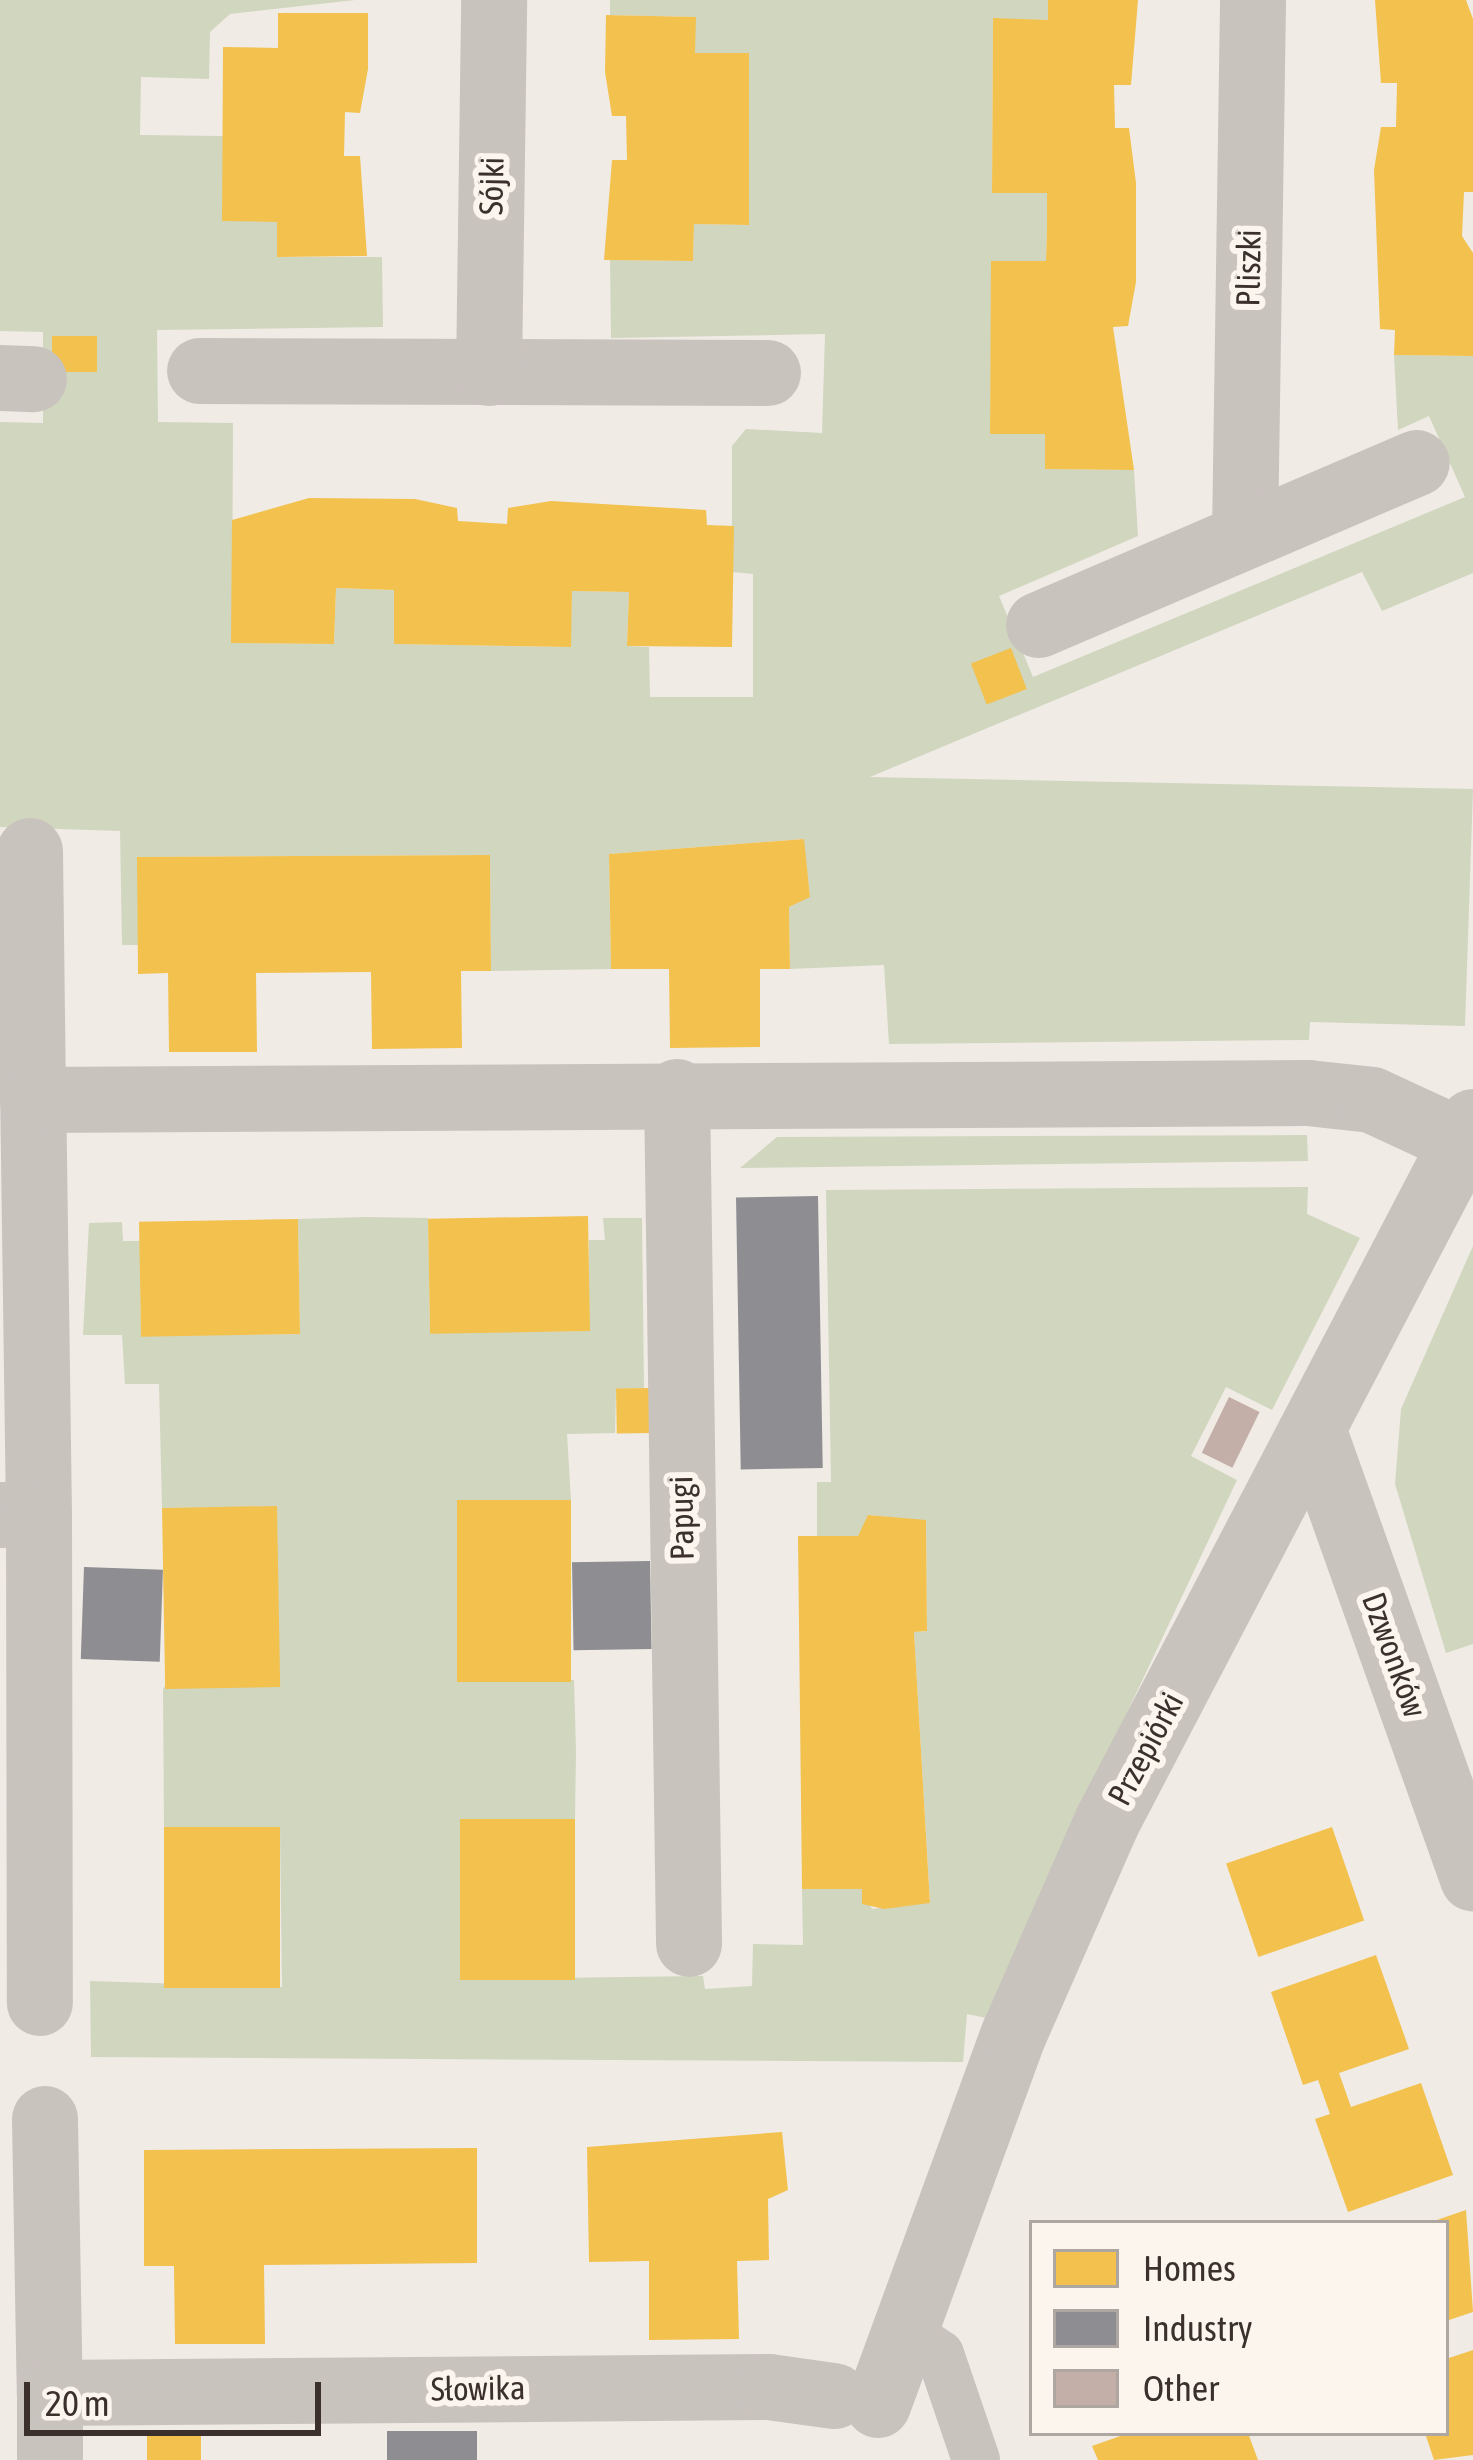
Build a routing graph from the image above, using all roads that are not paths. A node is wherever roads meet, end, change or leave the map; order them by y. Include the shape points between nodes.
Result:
1 (494, 0) edge
2 (1253, 0) edge
3 (200, 371) dead end
4 (489, 373) junction
5 (768, 374) dead end
6 (1417, 463) dead end
7 (1245, 536) junction
8 (1039, 625) dead end
9 (30, 850) dead end
10 (676, 1092) junction
11 (33, 1100) junction
12 (1468, 1132) edge
13 (1314, 1432) junction
14 (20, 1515) edge
15 (1473, 1879) edge
16 (688, 1944) dead end
17 (40, 2003) dead end
18 (45, 2119) dead end
19 (908, 2332) junction
20 (50, 2393) junction
21 (856, 2400) joint
22 (50, 2460) edge
23 (976, 2460) edge

1 - 4 street, Sójki
2 - 7 street, Pliszki
3 - 4 street
4 - 5 street
6 - 7 street
7 - 8 street
9 - 11 street
10 - 11 street
10 - 12 street via 1326,1094 1372,1100
10 - 16 street, Papugi
11 - 14 street
12 - 13 street, Przepiórki
13 - 15 street, Dzwonków
13 - 19 street, Przepiórki via 1107,1822 1014,2034
14 - 17 street
18 - 20 street
19 - 21 street, Przepiórki
19 - 23 lane via 940,2354
20 - 21 street, Słowika via 769,2387
20 - 22 street

